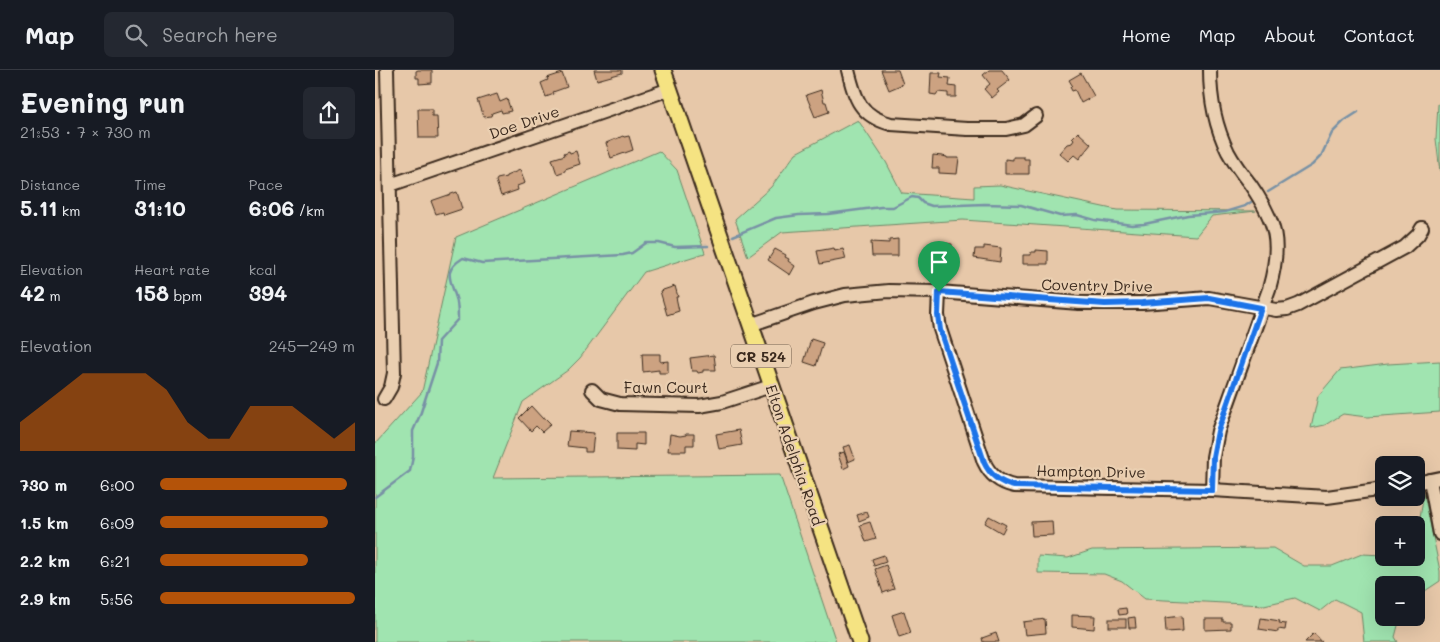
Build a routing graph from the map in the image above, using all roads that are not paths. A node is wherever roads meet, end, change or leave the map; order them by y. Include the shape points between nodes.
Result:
1 (387, 70) edge
2 (663, 70) edge
3 (849, 70) edge
4 (1210, 70) edge
5 (670, 89) junction
6 (1035, 116) dead end
7 (390, 185) junction
8 (1422, 228) dead end
9 (939, 292) junction
10 (1261, 308) junction
11 (750, 325) junction
12 (771, 386) junction
13 (592, 390) dead end
14 (384, 399) dead end
15 (1435, 479) edge
16 (1212, 490) junction
17 (1375, 490) edge
18 (1440, 534) edge
19 (860, 642) edge

1 - 7 street
2 - 5 main road, Elton Adelphia Road / CR 524
3 - 6 street via 854,94 863,110 886,123 1006,129 1023,125
4 - 10 street via 1211,100 1220,135 1267,210 1275,234 1275,267
5 - 7 street, Doe Drive
5 - 11 main road, Elton Adelphia Road / CR 524
7 - 14 street via 394,373
8 - 10 street, Coventry Drive via 1405,247 1298,305 1287,309
9 - 10 street, Coventry Drive via 1105,304 1209,298
9 - 11 street, Coventry Drive via 889,291 845,295
9 - 16 street, Hampton Drive via 940,330 984,462 998,480 1014,486
10 - 16 street via 1218,431
11 - 12 main road, Elton Adelphia Road / CR 524
12 - 13 street, Fawn Court via 699,406 620,404 601,399
12 - 19 main road, Elton Adelphia Road / CR 524
15 - 18 street
16 - 17 street, Hampton Drive via 1334,497

